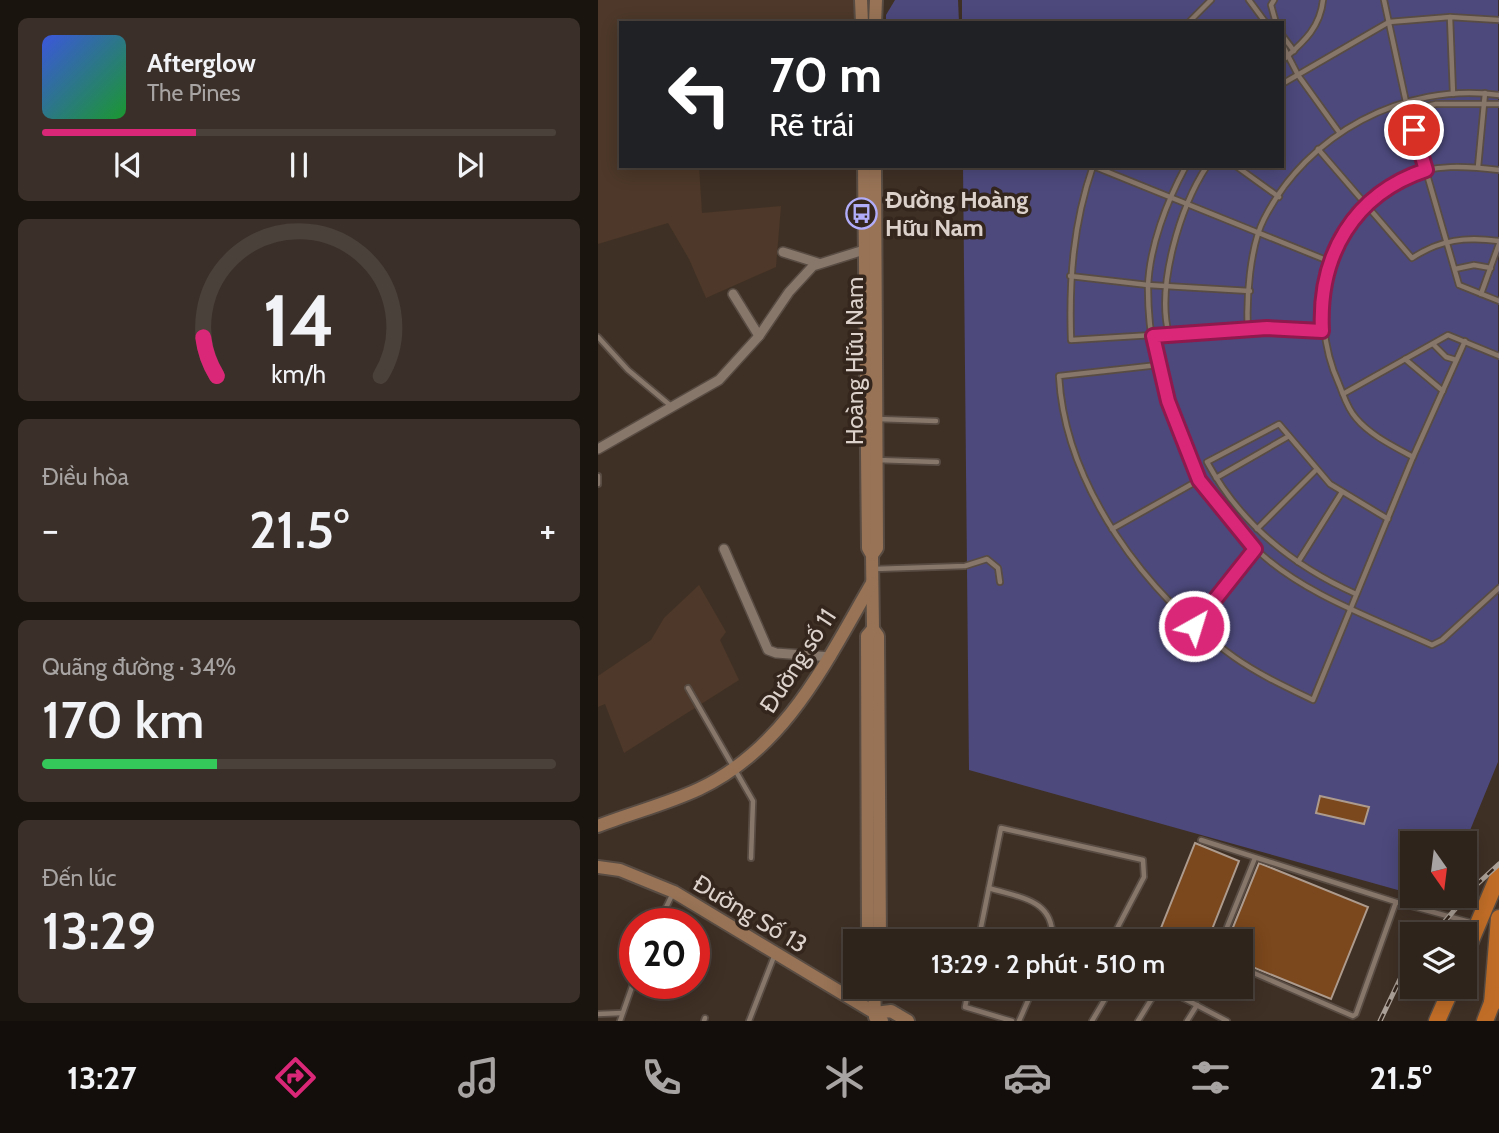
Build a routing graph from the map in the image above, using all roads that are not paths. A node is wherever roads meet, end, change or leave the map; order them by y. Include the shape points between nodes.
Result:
1 (861, 0) edge
2 (876, 0) edge
3 (1211, 0) edge
4 (1249, 0) edge
5 (1274, 0) edge
6 (1323, 0) edge
7 (1384, 0) edge
8 (1450, 17) junction
9 (1193, 18) junction
10 (1499, 20) edge
11 (862, 21) edge
12 (875, 21) edge
13 (1190, 21) edge
14 (1196, 21) edge
15 (1265, 21) edge
16 (1275, 21) edge
17 (1389, 22) junction
18 (1284, 39) edge
19 (1284, 46) edge
20 (1292, 53) junction
21 (1284, 59) edge
22 (1298, 75) junction
23 (1284, 83) edge
24 (1485, 93) junction
25 (1453, 94) junction
26 (1499, 95) edge
27 (1406, 102) junction
28 (1484, 103) junction
29 (1499, 104) edge
30 (1408, 110) junction
31 (1339, 132) junction
32 (1318, 149) junction
33 (1478, 167) junction
34 (864, 168) edge
35 (875, 168) edge
36 (1092, 168) edge
37 (1098, 168) edge
38 (1185, 168) edge
39 (1206, 168) edge
40 (1240, 168) edge
41 (1426, 170) junction
42 (1499, 170) edge
43 (1279, 197) junction
44 (1171, 198) junction
45 (1186, 203) junction
46 (1365, 204) junction
47 (1260, 233) junction
48 (1447, 241) junction
49 (1498, 244) edge
50 (870, 250) junction
51 (783, 252) dead end
52 (1331, 262) junction
53 (818, 263) junction
54 (1490, 268) junction
55 (1455, 269) junction
56 (1070, 276) junction
57 (1148, 285) junction
58 (1168, 287) junction
59 (1250, 291) junction
60 (733, 294) dead end
61 (1481, 294) junction
62 (1499, 301) edge
63 (1248, 330) junction
64 (1322, 331) junction
65 (1169, 335) junction
66 (759, 336) junction
67 (1153, 336) junction
68 (598, 337) edge
69 (1465, 341) junction
70 (1433, 344) junction
71 (1499, 356) edge
72 (1405, 359) junction
73 (1456, 360) junction
74 (1158, 365) junction
75 (1443, 391) junction
76 (1343, 394) junction
77 (672, 407) junction
78 (877, 419) junction
79 (936, 421) dead end
80 (1289, 436) junction
81 (598, 449) edge
82 (1413, 457) junction
83 (877, 460) junction
84 (937, 462) dead end
85 (1316, 470) junction
86 (598, 476) edge
87 (1216, 478) junction
88 (1199, 480) junction
89 (598, 484) edge
90 (1342, 492) junction
91 (1388, 519) junction
92 (1112, 529) junction
93 (1257, 529) junction
94 (723, 549) dead end
95 (1255, 549) junction
96 (872, 555) junction
97 (1298, 562) junction
98 (872, 575) junction
99 (1000, 582) dead end
100 (1499, 588) edge
101 (1356, 594) junction
102 (1349, 609) junction
103 (848, 625) junction
104 (1194, 626) junction
105 (873, 629) junction
106 (831, 657) junction
107 (688, 688) dead end
108 (733, 768) junction
109 (598, 826) edge
110 (1201, 840) dead end
111 (751, 858) dead end
112 (1255, 858) junction
113 (598, 867) edge
114 (1499, 874) edge
115 (989, 888) junction
116 (674, 892) junction
117 (1396, 902) junction
118 (666, 908) edge
119 (1499, 918) edge
120 (1478, 924) joint
121 (868, 929) edge
122 (880, 929) edge
123 (981, 929) edge
124 (1053, 929) edge
125 (1117, 929) edge
126 (1225, 929) edge
127 (776, 954) junction
128 (1253, 973) edge
129 (1499, 986) edge
130 (627, 999) edge
131 (875, 999) edge
132 (967, 999) edge
133 (1029, 999) edge
134 (1105, 999) edge
135 (1153, 999) edge
136 (1185, 999) edge
137 (1447, 999) edge
138 (1492, 1004) junction
139 (1197, 1005) junction
140 (622, 1013) junction
141 (598, 1014) edge
142 (1441, 1016) edge
143 (877, 1018) edge
144 (620, 1021) edge
145 (749, 1021) edge
146 (908, 1021) edge
147 (1012, 1021) edge
148 (1019, 1021) edge
149 (1092, 1021) edge
150 (1138, 1021) edge
151 (1187, 1021) edge
152 (1227, 1021) edge
153 (1485, 1021) edge

1 - 11 main road
2 - 12 main road
3 - 9 lane
4 - 15 lane
5 - 16 lane
6 - 20 lane via 1315,27
7 - 17 lane
8 - 10 lane
8 - 17 lane
8 - 25 lane
9 - 13 lane
9 - 14 lane
17 - 22 lane
17 - 27 lane
18 - 20 lane
19 - 20 lane
20 - 21 lane
20 - 22 lane
22 - 23 lane
22 - 31 lane
24 - 25 lane
24 - 26 lane
24 - 28 lane
25 - 27 lane
27 - 30 lane
27 - 31 lane
28 - 29 lane
28 - 30 lane
28 - 33 lane
30 - 41 lane
31 - 32 lane
32 - 43 lane
32 - 46 lane
33 - 41 lane
33 - 42 lane
34 - 50 main road, Hoàng Hữu Nam
35 - 50 main road, Hoàng Hữu Nam
36 - 56 lane via 1082,198
37 - 44 lane
38 - 44 lane
39 - 45 lane
40 - 43 lane
41 - 46 lane via 1403,177
41 - 48 lane
43 - 47 lane
44 - 45 lane
44 - 57 lane
45 - 47 lane
45 - 58 lane
46 - 48 lane via 1412,258
46 - 52 lane
47 - 52 lane
47 - 59 lane
48 - 49 lane
48 - 55 lane
49 - 54 lane
50 - 53 street
50 - 78 main road, Hoàng Hữu Nam
50 - 96 main road, Hoàng Hữu Nam via 868,548
51 - 53 street
52 - 64 lane via 1321,301
53 - 66 street via 789,292
54 - 55 lane
54 - 61 lane
55 - 61 lane via 1459,285
56 - 57 lane
56 - 67 lane via 1071,340
57 - 58 lane
57 - 67 lane
58 - 59 lane
58 - 65 lane
59 - 63 lane
60 - 66 street
61 - 62 lane
63 - 64 lane
63 - 65 lane
64 - 76 lane
65 - 67 lane
66 - 77 street via 719,380
67 - 74 lane
68 - 77 lane
69 - 70 lane via 1448,335
69 - 71 lane
69 - 73 lane
70 - 72 lane
70 - 73 lane
72 - 75 lane
72 - 76 lane
73 - 75 lane
74 - 88 lane
74 - 92 lane via 1059,376 1078,457
75 - 82 lane
76 - 82 lane via 1357,420
77 - 81 street
78 - 79 lane
78 - 83 main road, Hoàng Hữu Nam
80 - 85 lane
80 - 87 lane
80 - 87 lane via 1279,424 1207,462
82 - 91 lane
83 - 84 lane
83 - 96 main road, Hoàng Hữu Nam via 877,548
85 - 90 lane
85 - 93 lane
86 - 89 lane
87 - 93 lane
88 - 92 lane
88 - 95 lane
90 - 91 lane
90 - 97 lane
91 - 101 lane
92 - 104 lane via 1153,584
93 - 97 lane
94 - 106 street via 768,650
95 - 102 lane
95 - 104 lane
96 - 98 main road, Hoàng Hữu Nam
97 - 101 lane
98 - 99 lane via 965,566 987,559 998,568
98 - 103 main road, Đường số 11
98 - 105 main road, Hoàng Hữu Nam
100 - 102 lane via 1432,645
101 - 102 lane
102 - 104 lane via 1313,700 1235,658
103 - 105 main road via 861,623
103 - 106 main road, Đường số 11
105 - 121 main road, Hoàng Hữu Nam via 867,636
105 - 122 main road, Hoàng Hữu Nam via 878,636
106 - 108 main road, Đường số 11 via 769,741
107 - 108 lane
108 - 109 main road, Đường số 11 via 700,789
108 - 111 lane via 753,801
110 - 112 lane
112 - 117 lane
112 - 126 lane
113 - 116 main road, Đường Số 13 via 620,870
114 - 120 highway
115 - 123 lane
115 - 124 lane via 1038,904 1048,913
115 - 125 lane via 1000,828 1143,860 1144,877
116 - 118 lane
116 - 127 main road, Đường Số 13
117 - 120 lane
117 - 128 lane via 1353,1016
119 - 138 highway
127 - 143 main road, Đường Số 13
127 - 145 lane
129 - 138 highway
130 - 140 lane
131 - 143 main road
132 - 147 lane via 966,1007
133 - 148 lane
134 - 149 lane
135 - 150 lane
136 - 139 lane
137 - 142 highway
138 - 153 highway
139 - 151 lane
139 - 152 lane
140 - 141 lane
140 - 144 lane
143 - 146 main road, Đường Số 13 via 891,1011

